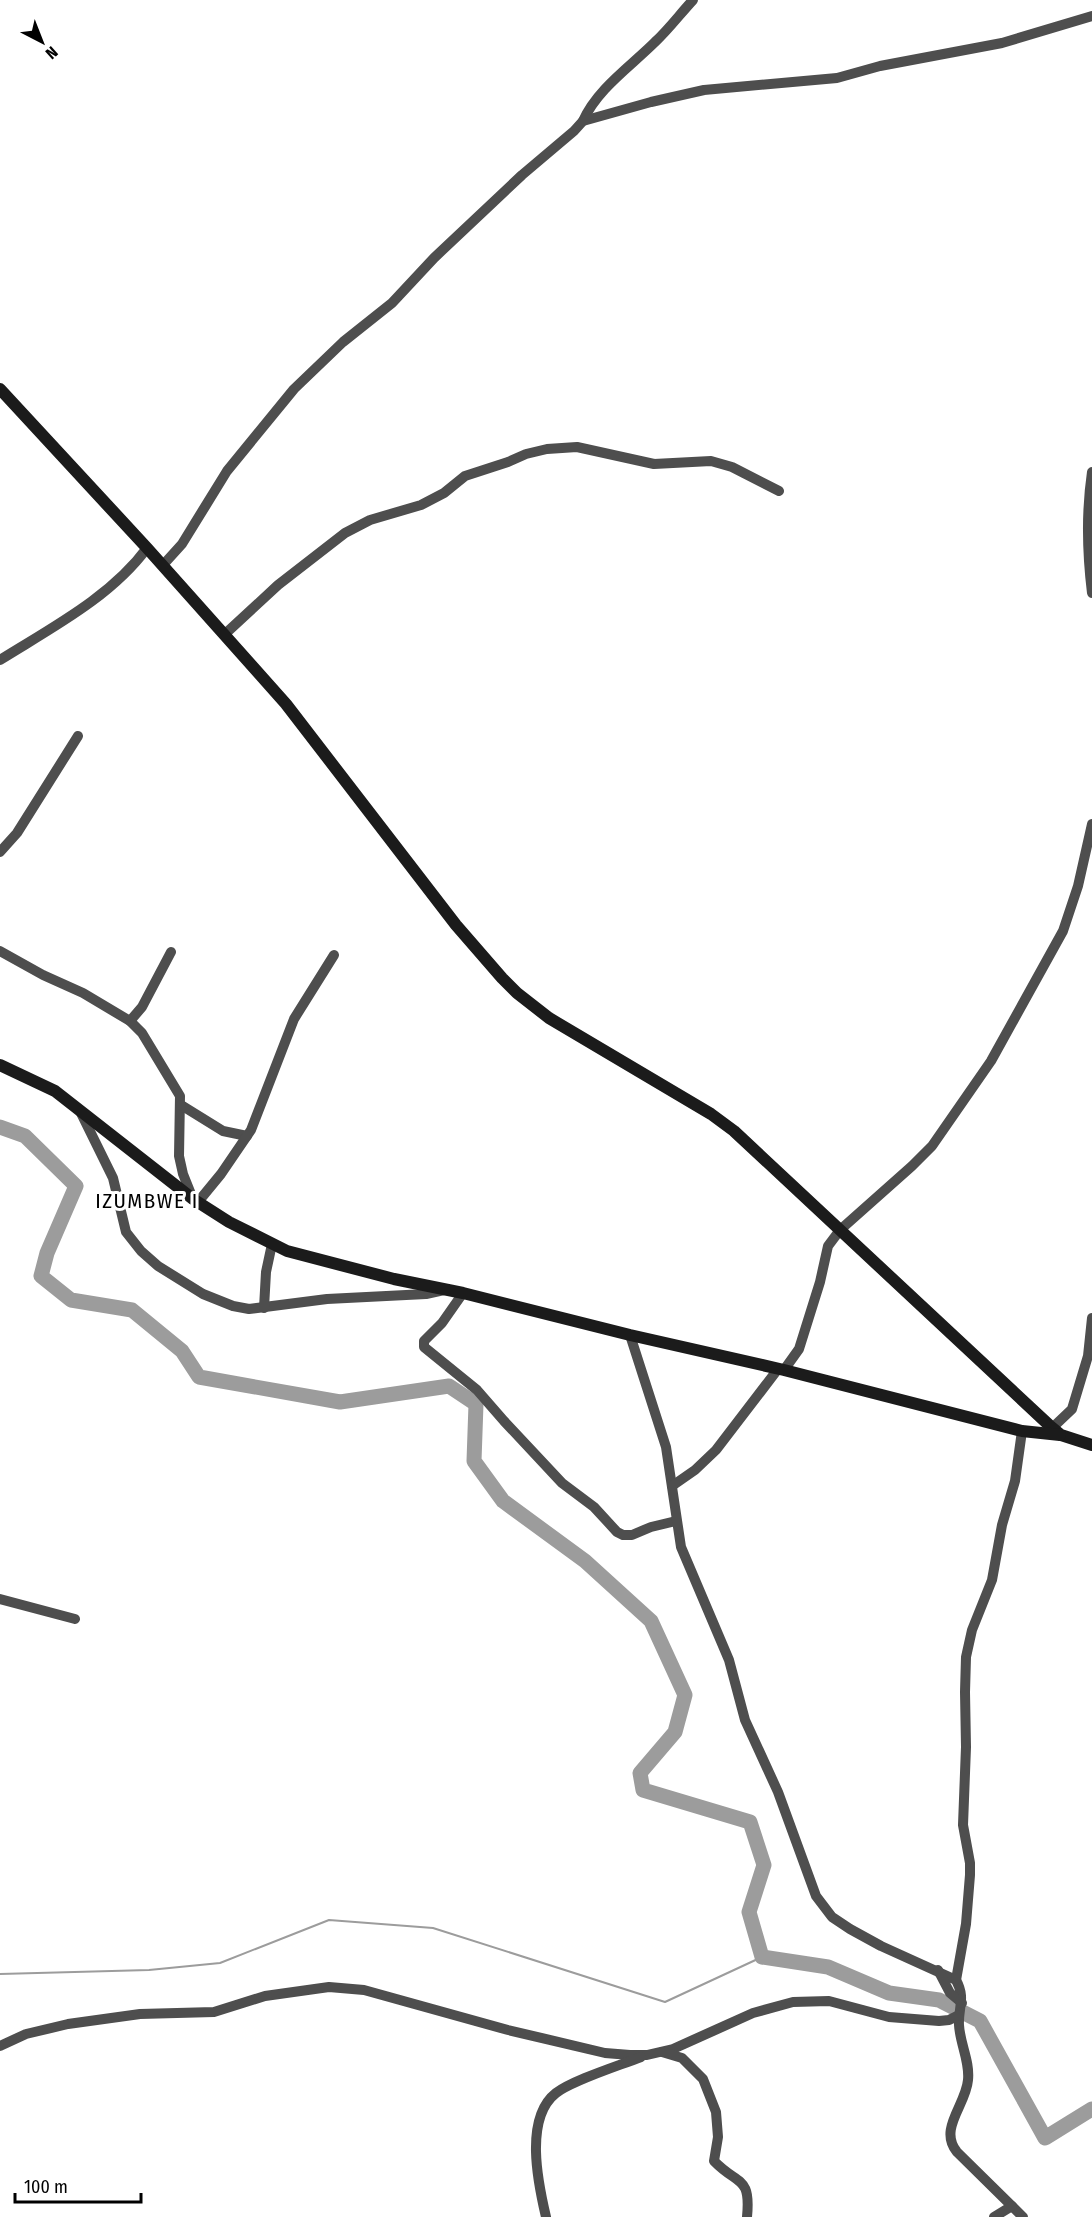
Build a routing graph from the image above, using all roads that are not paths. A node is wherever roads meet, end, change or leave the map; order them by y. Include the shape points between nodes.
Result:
1 (693, 0) edge
2 (1092, 16) edge
3 (583, 121) junction
4 (0, 388) edge
5 (1092, 472) edge
6 (779, 491) dead end
7 (147, 548) junction
8 (163, 565) junction
9 (1092, 593) edge
10 (225, 634) junction
11 (0, 660) edge
12 (78, 736) dead end
13 (1092, 824) edge
14 (0, 852) edge
15 (0, 951) edge
16 (171, 952) dead end
17 (334, 955) dead end
18 (130, 1021) junction
19 (0, 1065) edge
20 (181, 1105) junction
21 (78, 1107) junction
22 (247, 1136) junction
23 (196, 1200) junction
24 (840, 1230) junction
25 (272, 1244) junction
26 (444, 1290) junction
27 (463, 1293) junction
28 (264, 1308) junction
29 (1092, 1318) edge
30 (630, 1335) junction
31 (781, 1370) junction
32 (1022, 1431) junction
33 (1057, 1432) junction
34 (1092, 1445) edge
35 (672, 1486) junction
36 (676, 1521) junction
37 (0, 1599) edge
38 (75, 1618) dead end
39 (938, 1970) junction
40 (957, 1980) junction
41 (961, 2008) junction
42 (0, 2046) edge
43 (662, 2052) junction
44 (647, 2055) junction
45 (1012, 2206) junction
46 (546, 2217) edge
47 (747, 2217) edge
48 (994, 2217) edge
49 (1023, 2217) edge

1 - 3 street via 600,96
2 - 3 street via 1002,43 830,79 704,90
3 - 8 street via 434,258 392,303 294,389 227,471 182,544
4 - 7 main road
5 - 9 street via 1087,540
6 - 10 street via 711,461 654,464 578,447 526,454 465,476 421,505 345,532 278,585
7 - 8 main road
7 - 11 street via 101,594
8 - 10 main road
10 - 24 main road via 286,704 456,925 517,993 549,1018 711,1114
12 - 14 street via 17,833
13 - 24 street via 1068,917 991,1061 932,1146
15 - 18 street
16 - 18 street via 142,1007
17 - 22 street via 294,1019
18 - 20 street via 177,1088
19 - 21 main road via 55,1091
20 - 22 street via 223,1131
20 - 23 street via 179,1156
21 - 23 main road
21 - 28 street via 113,1178 126,1232 141,1251 203,1294 240,1308
22 - 23 street via 221,1174
23 - 25 main road
24 - 31 street via 828,1246 799,1350
24 - 33 main road
25 - 26 main road via 312,1259
25 - 28 street
26 - 27 main road
26 - 28 street
27 - 30 main road
27 - 36 street via 424,1341 424,1347 477,1389 562,1483 591,1504 617,1532 627,1536
29 - 33 street via 1088,1356 1074,1404
30 - 31 main road
30 - 35 street via 666,1447
31 - 32 main road
31 - 35 street via 716,1450
32 - 33 main road
32 - 40 street via 992,1580 966,1657 963,1825 970,1875
33 - 34 main road
35 - 36 street
36 - 39 street via 681,1547 729,1660 745,1720 778,1792 822,1907 881,1946
37 - 38 street
39 - 40 street
39 - 41 street
40 - 41 street
41 - 43 street via 949,2020 939,2021 889,2017 829,2001 778,2004
41 - 45 street via 968,2082 950,2129 950,2141
42 - 44 street via 26,2034 68,2024 140,2014 214,2012 265,1995 329,1987 364,1990 508,2031 605,2053
43 - 44 street
43 - 47 street via 682,2058 703,2079 716,2112 718,2137 714,2161 745,2188 749,2199
44 - 46 street via 566,2087 548,2102 536,2137 537,2170
45 - 48 street
45 - 49 street

